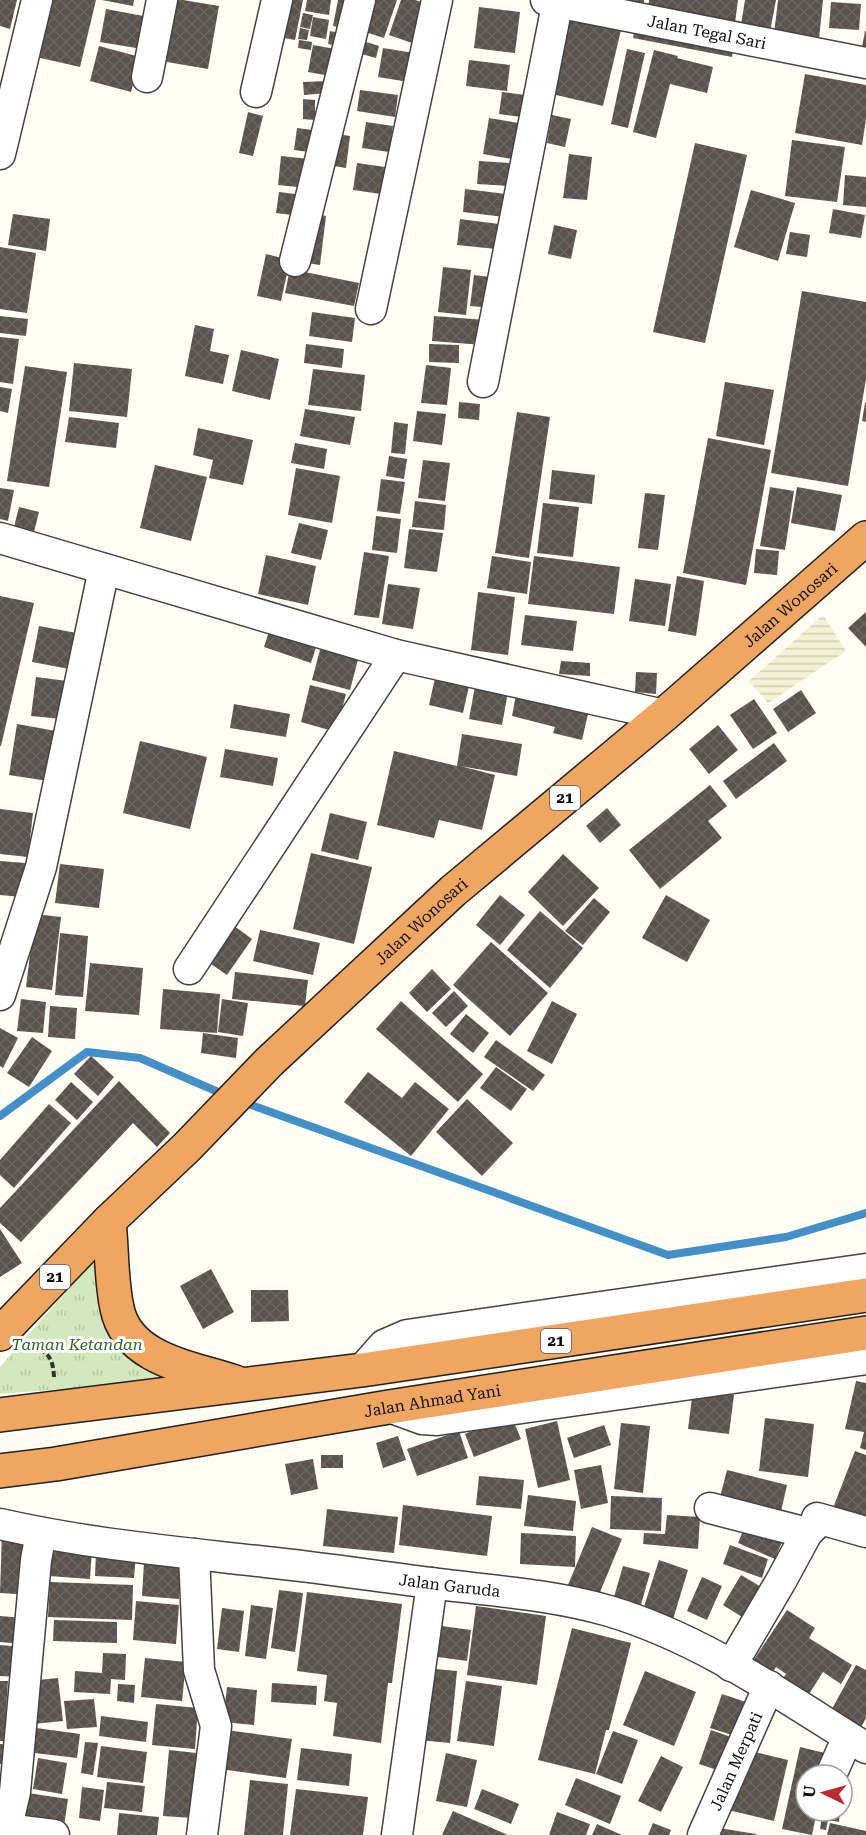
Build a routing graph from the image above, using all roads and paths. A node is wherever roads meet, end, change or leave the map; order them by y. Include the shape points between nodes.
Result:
1 (37, 0) edge
2 (162, 0) edge
3 (277, 0) edge
4 (360, 0) edge
5 (437, 0) edge
6 (554, 1) edge
7 (866, 63) edge
8 (147, 76) dead end
9 (256, 92) dead end
10 (0, 153) edge
11 (295, 261) dead end
12 (371, 309) dead end
13 (483, 382) dead end
14 (0, 538) edge
15 (863, 544) edge
16 (104, 569) junction
17 (396, 655) junction
18 (664, 715) junction
19 (189, 969) dead end
20 (0, 995) edge
21 (109, 1221) junction
22 (866, 1269) edge
23 (866, 1295) edge
24 (0, 1334) edge
25 (866, 1334) edge
26 (866, 1359) edge
27 (362, 1370) junction
28 (246, 1385) junction
29 (390, 1407) junction
30 (0, 1415) edge
31 (0, 1471) edge
32 (710, 1508) dead end
33 (0, 1524) edge
34 (866, 1532) edge
35 (41, 1533) junction
36 (807, 1533) junction
37 (194, 1554) junction
38 (432, 1583) junction
39 (731, 1666) junction
40 (769, 1686) junction
41 (857, 1743) edge
42 (841, 1763) edge
43 (8, 1792) edge
44 (6, 1832) edge
45 (54, 1835) edge
46 (202, 1835) edge
47 (397, 1835) edge
48 (703, 1835) edge

1 - 10 street
2 - 8 street
3 - 9 street
4 - 11 street
5 - 12 street
6 - 7 street, Jalan Tegal Sari
6 - 13 street
14 - 16 street
15 - 18 highway, Jalan Wonosari / 21
16 - 17 street
16 - 20 street via 41,867
17 - 18 street
17 - 19 street
18 - 21 highway, Jalan Wonosari / 21 via 453,891 269,1062
21 - 24 highway, Jalan Wonosari / 21
21 - 28 highway, 21 via 117,1309 123,1327 144,1349 160,1358
22 - 27 street via 407,1335 384,1345
23 - 27 highway, 21
25 - 29 highway, Jalan Ahmad Yani
26 - 29 street via 437,1419 422,1419
27 - 28 highway, 21
28 - 30 highway, 21
29 - 31 highway, Jalan Ahmad Yani
32 - 36 street
33 - 35 street, Jalan Garuda
34 - 36 street via 818,1518
35 - 37 street, Jalan Garuda
35 - 43 street
36 - 39 street
37 - 38 street, Jalan Garuda
37 - 46 street via 199,1670 216,1726
38 - 39 street, Jalan Garuda via 540,1597 610,1612 669,1632
38 - 47 street
39 - 40 street, Jalan Garuda
40 - 41 street, Jalan Garuda
40 - 48 street, Jalan Merpati
41 - 42 street
43 - 44 street
44 - 45 street

